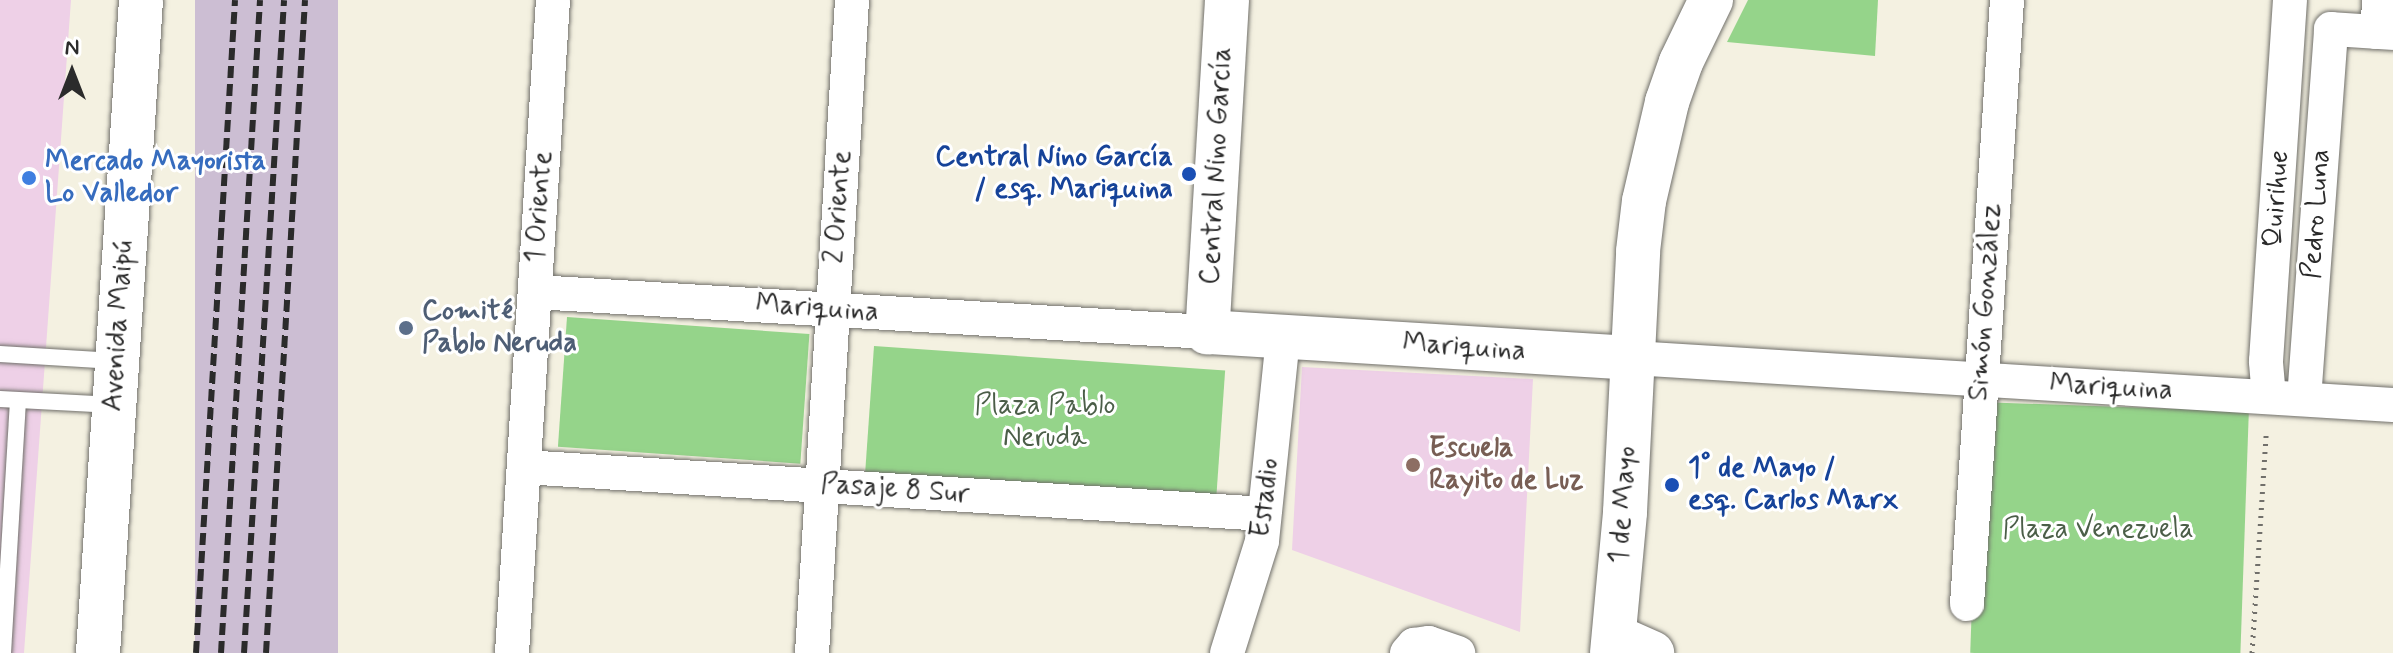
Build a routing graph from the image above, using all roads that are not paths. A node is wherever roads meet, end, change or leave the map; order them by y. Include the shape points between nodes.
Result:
1 (141, 0) edge
2 (553, 0) edge
3 (852, 0) edge
4 (1227, 0) edge
5 (1711, 0) edge
6 (2007, 0) edge
7 (2290, 0) edge
8 (2383, 22) edge
9 (535, 292) junction
10 (833, 310) junction
11 (1207, 332) junction
12 (1283, 338) junction
13 (0, 354) edge
14 (1633, 358) junction
15 (116, 361) junction
16 (1980, 380) junction
17 (2269, 397) junction
18 (0, 399) edge
19 (2304, 399) junction
20 (18, 400) junction
21 (114, 405) junction
22 (2393, 405) edge
23 (524, 467) junction
24 (822, 485) junction
25 (1265, 514) junction
26 (1967, 604) dead end
27 (1626, 647) edge
28 (3, 653) edge
29 (98, 653) edge
30 (512, 653) edge
31 (812, 653) edge
32 (1227, 653) edge
33 (1407, 653) edge
34 (1458, 653) edge

1 - 15 street, Avenida Maipú
2 - 9 street, 1 Oriente
3 - 10 street, 2 Oriente
4 - 11 street, Central Nino García
5 - 14 street, 1 de Mayo via 1681,62 1653,154 1638,251
6 - 16 street, Simón González
7 - 17 street, Quirihue via 2266,361
8 - 19 street, Pedro Luna via 2331,29
9 - 10 street, Mariquina
9 - 23 street, 1 Oriente
10 - 11 street, Mariquina
10 - 24 street, 2 Oriente
11 - 12 street, Mariquina
12 - 14 street, Mariquina
12 - 25 street, Estadio
13 - 15 lane
14 - 16 street, Mariquina
14 - 27 street, 1 de Mayo via 1625,512
15 - 21 street, Avenida Maipú
16 - 17 street, Mariquina
16 - 26 street, Simón González
17 - 19 street, Mariquina
18 - 20 lane
19 - 22 street, Mariquina
20 - 21 lane
20 - 28 lane
21 - 29 street, Avenida Maipú
23 - 24 street, Pasaje 8 Sur
23 - 30 street, 1 Oriente
24 - 25 street, Pasaje 8 Sur
24 - 31 street, 2 Oriente
25 - 32 street, Estadio via 1257,559
33 - 34 street via 1414,645 1429,643

